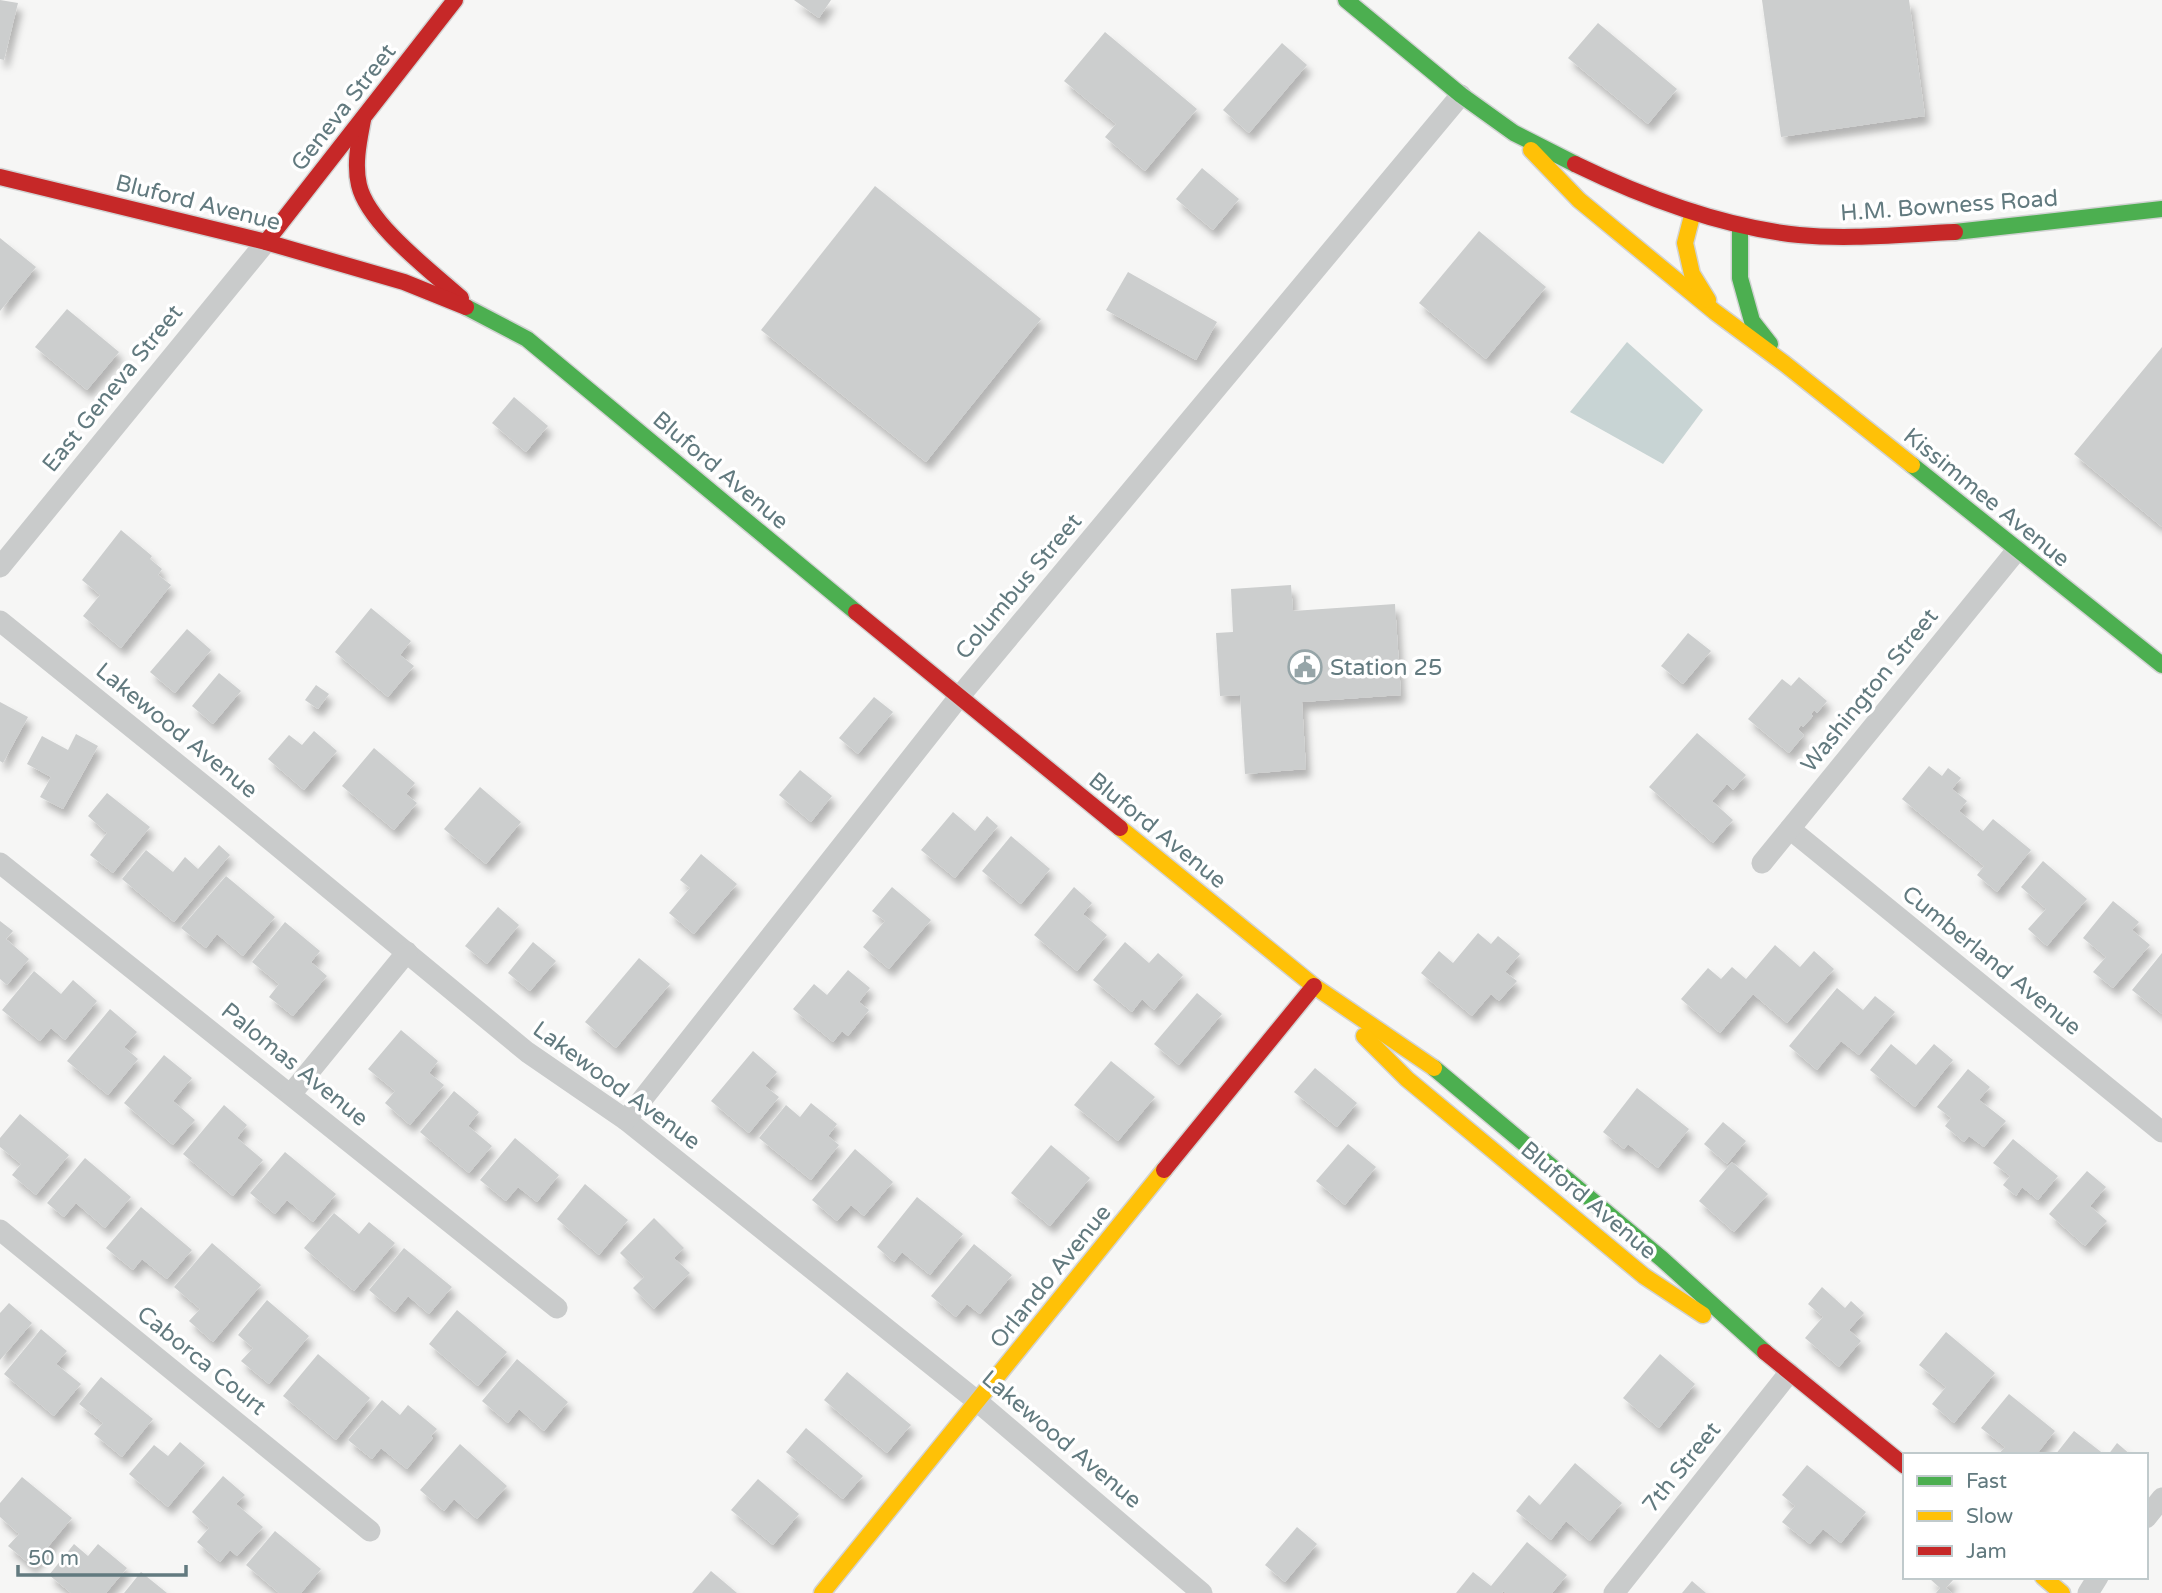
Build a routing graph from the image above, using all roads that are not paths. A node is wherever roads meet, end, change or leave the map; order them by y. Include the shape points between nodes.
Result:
1 (455, 0) edge
2 (1346, 0) edge
3 (1461, 95) junction
4 (363, 119) junction
5 (1514, 133) junction
6 (0, 177) edge
7 (2162, 209) edge
8 (1693, 212) junction
9 (1740, 226) junction
10 (266, 242) junction
11 (475, 311) junction
12 (1715, 312) junction
13 (1785, 363) junction
14 (2017, 550) junction
15 (0, 567) edge
16 (0, 621) edge
17 (2162, 665) edge
18 (959, 697) junction
19 (1790, 829) junction
20 (0, 863) edge
21 (1762, 863) dead end
22 (407, 952) junction
23 (1314, 986) junction
24 (291, 1094) junction
25 (626, 1120) junction
26 (2162, 1132) edge
27 (0, 1230) edge
28 (556, 1308) dead end
29 (1789, 1373) junction
30 (978, 1402) junction
31 (1903, 1464) edge
32 (2162, 1498) edge
33 (2148, 1516) edge
34 (370, 1531) dead end
35 (2045, 1579) edge
36 (822, 1593) edge
37 (1202, 1593) edge
38 (1614, 1593) edge
39 (2062, 1593) edge

1 - 4 street, Geneva Street
2 - 3 street, Kissimmee Avenue
3 - 5 street, Kissimmee Avenue
3 - 18 street, Columbus Street
4 - 10 street, Geneva Street
4 - 11 street via 358,144 362,196 386,227
5 - 8 street, Kissimmee Avenue via 1604,178
5 - 12 street, Kissimmee Avenue via 1579,200
6 - 10 street, Bluford Avenue
7 - 9 street, H.M. Bowness Road via 1958,232 1836,237
8 - 9 street, Kissimmee Avenue
8 - 12 street via 1685,243 1692,274
9 - 13 street, Kissimmee Avenue via 1740,278 1752,321
10 - 11 street, Bluford Avenue via 404,282
10 - 15 street, East Geneva Street
11 - 18 street, Bluford Avenue via 527,340
12 - 13 street, Kissimmee Avenue
13 - 14 street, Kissimmee Avenue
14 - 17 street, Kissimmee Avenue
14 - 19 street, Washington Street
16 - 22 street, Lakewood Avenue
18 - 23 street, Bluford Avenue
18 - 25 street, Columbus Street
19 - 21 street, Washington Street
19 - 26 street, Cumberland Avenue
20 - 24 street, Palomas Avenue
22 - 24 street
22 - 25 street, Lakewood Avenue via 527,1052
23 - 29 street, Bluford Avenue via 1422,1058 1662,1258
23 - 29 street, Bluford Avenue via 1407,1079 1644,1276
23 - 30 street, Orlando Avenue
24 - 28 street, Palomas Avenue
25 - 30 street, Lakewood Avenue
27 - 34 street, Caborca Court
29 - 31 street, Bluford Avenue
29 - 38 street, 7th Street
30 - 36 street, Orlando Avenue
30 - 37 street, Lakewood Avenue
32 - 33 street
35 - 39 street

